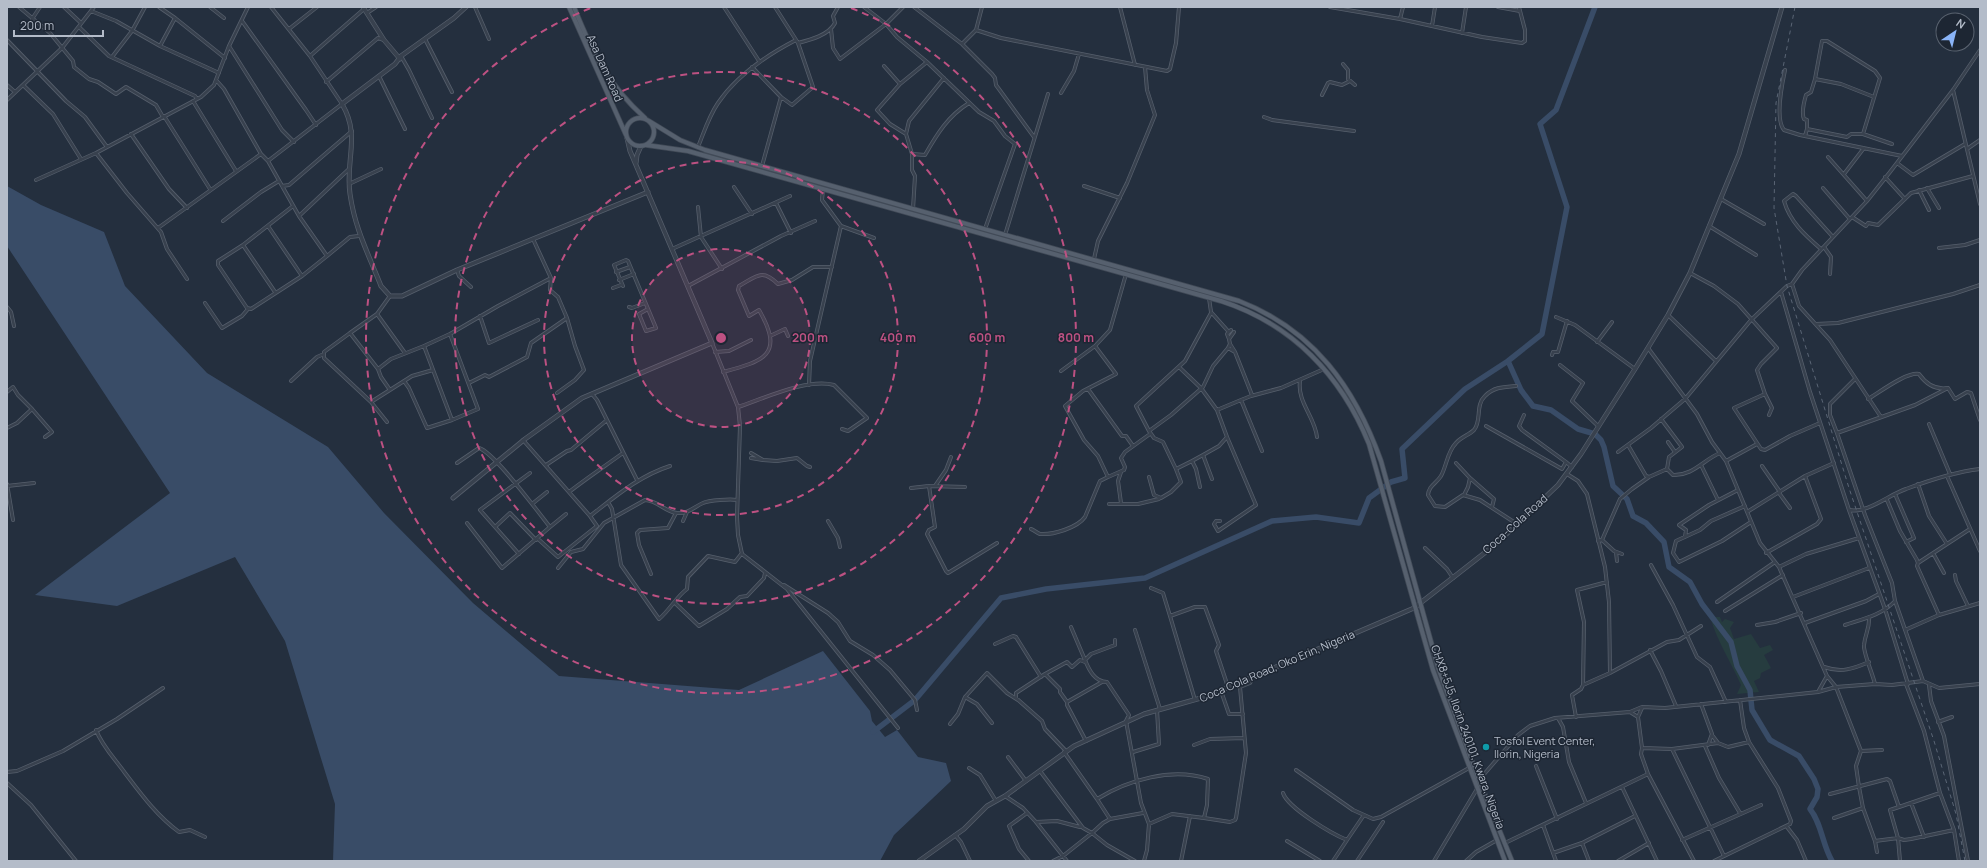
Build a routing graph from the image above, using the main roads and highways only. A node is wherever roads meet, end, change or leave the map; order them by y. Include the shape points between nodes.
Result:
1 (569, 7) edge
2 (574, 7) edge
3 (645, 118) junction
4 (649, 121) junction
5 (626, 136) junction
6 (643, 145) junction
7 (1505, 861) edge
8 (1512, 861) edge

1 - 5 main road, Asa Dam Road
2 - 3 main road, Asa Dam Road via 587,40 604,72 621,95
3 - 4 main road
3 - 5 main road via 630,121 626,127
4 - 6 main road via 654,134 649,142
4 - 8 main road, CHX8+5J5, Ilorin 240101, Kwara, Nigeria via 698,148 1239,301 1261,310 1286,326 1323,358 1350,393 1368,426 1382,460 1440,674
5 - 6 main road via 633,144
6 - 7 main road, CHX8+5J5, Ilorin 240101, Kwara, Nigeria via 688,151 1209,298 1246,310 1294,340 1324,369 1346,396 1369,444 1432,670

